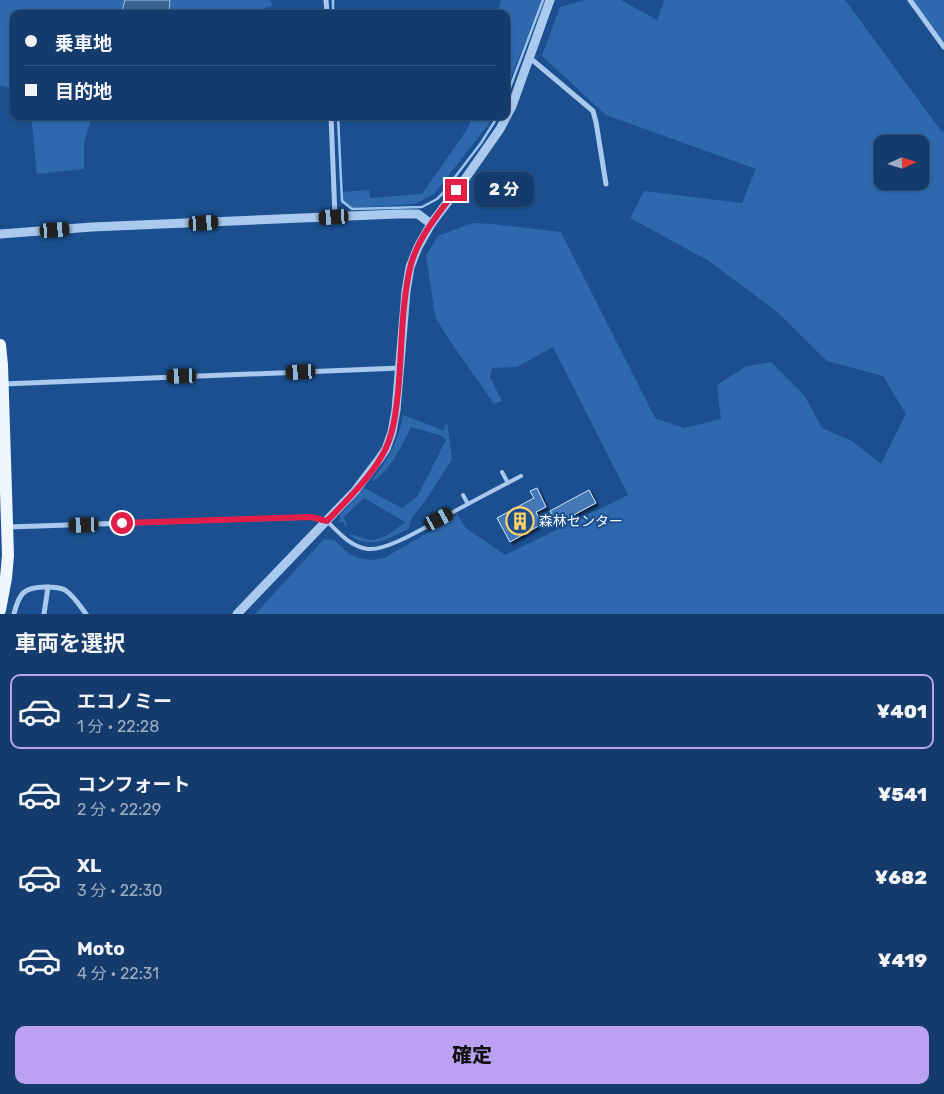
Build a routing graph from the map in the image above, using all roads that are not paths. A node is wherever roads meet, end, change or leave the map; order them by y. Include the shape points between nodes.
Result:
1 (550, 0) edge
2 (910, 0) edge
3 (944, 47) edge
4 (530, 58) junction
5 (510, 110) edge
6 (331, 120) edge
7 (505, 120) edge
8 (606, 184) dead end
9 (334, 217) junction
10 (431, 224) junction
11 (0, 234) edge
12 (0, 345) edge
13 (400, 368) junction
14 (3, 384) junction
15 (502, 472) dead end
16 (521, 476) dead end
17 (508, 483) junction
18 (463, 494) dead end
19 (468, 504) junction
20 (327, 521) junction
21 (8, 527) junction
22 (48, 587) junction
23 (0, 610) edge
24 (14, 614) edge
25 (44, 614) edge
26 (86, 614) edge
27 (237, 614) edge

1 - 4 street
2 - 3 street
4 - 5 street
4 - 8 street via 593,112
6 - 9 street
7 - 10 street
9 - 10 street via 418,214
9 - 11 street
10 - 13 street via 410,267
12 - 14 main road
13 - 14 street
13 - 20 street via 395,417 386,449 356,491
14 - 21 main road
15 - 17 lane
16 - 17 lane
17 - 19 lane
18 - 19 lane
19 - 20 lane via 379,548 369,549 352,543
20 - 21 street via 311,517
20 - 27 street
21 - 23 main road via 6,578
22 - 24 street via 28,589 17,602
22 - 25 street
22 - 26 street via 66,591

